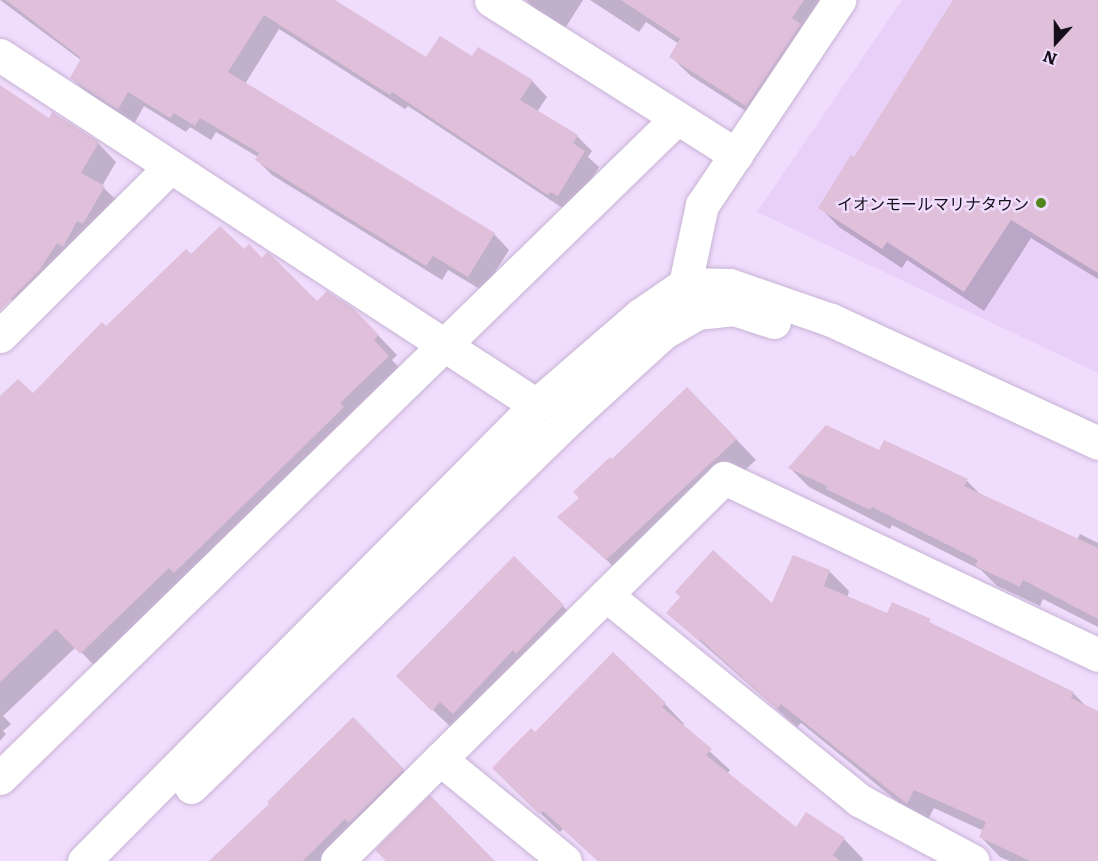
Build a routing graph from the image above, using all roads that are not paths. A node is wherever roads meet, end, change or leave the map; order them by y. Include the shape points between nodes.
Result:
1 (491, 0) edge
2 (839, 0) edge
3 (0, 55) edge
4 (678, 117) junction
5 (736, 154) junction
6 (170, 166) junction
7 (685, 284) junction
8 (0, 336) edge
9 (445, 344) junction
10 (536, 405) junction
11 (1098, 443) edge
12 (1098, 468) edge
13 (606, 595) junction
14 (1098, 656) edge
15 (440, 759) junction
16 (0, 778) edge
17 (84, 861) edge
18 (115, 861) edge
19 (337, 861) edge
20 (565, 861) edge
21 (973, 861) edge

1 - 4 street
2 - 5 street
3 - 6 street
4 - 5 street
4 - 9 street
5 - 7 street via 702,206
6 - 8 street
6 - 9 street
7 - 10 street via 640,315
7 - 11 street via 730,285 831,320
9 - 10 street
9 - 16 street
10 - 17 street
12 - 18 street via 779,323 735,309 697,313 663,333 570,418
13 - 14 street via 724,478
13 - 15 street
13 - 21 street via 859,800
15 - 19 street
15 - 20 street

